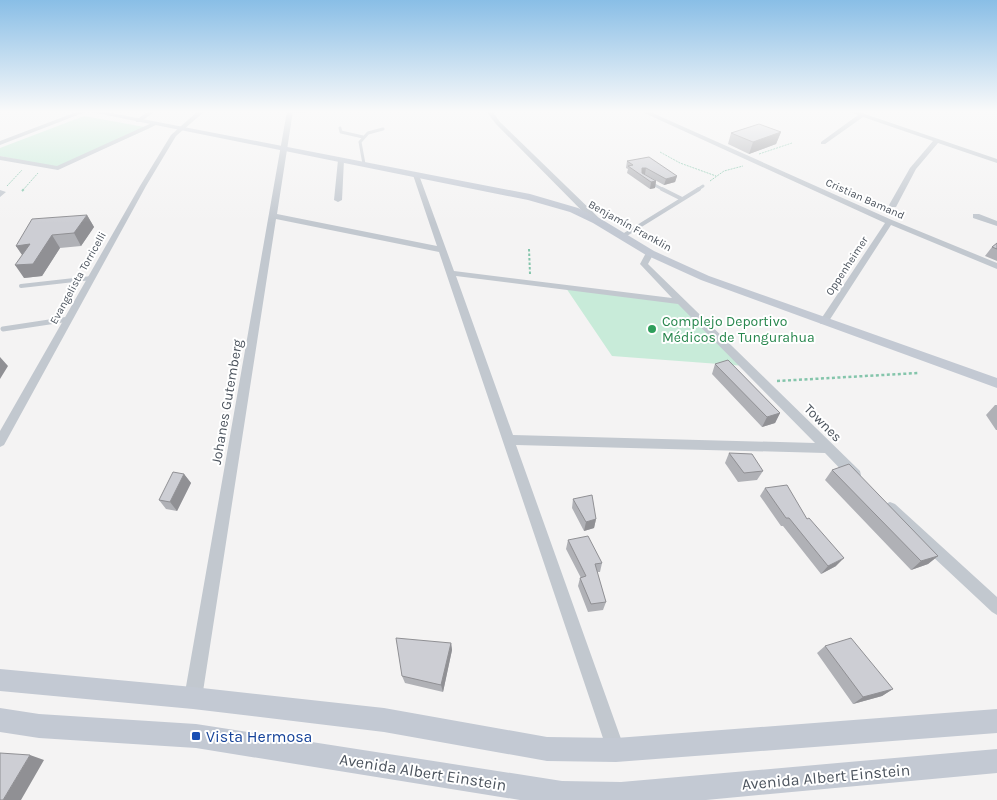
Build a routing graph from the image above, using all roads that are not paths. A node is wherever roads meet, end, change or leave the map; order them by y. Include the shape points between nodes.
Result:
1 (101, 148) edge
2 (165, 148) edge
3 (282, 148) edge
4 (361, 148) edge
5 (524, 148) edge
6 (725, 148) edge
7 (930, 148) edge
8 (962, 148) edge
9 (285, 149) junction
10 (997, 153) edge
11 (979, 154) junction
12 (0, 158) edge
13 (340, 160) junction
14 (997, 161) edge
15 (364, 164) junction
16 (416, 175) junction
17 (648, 181) edge
18 (703, 186) road end
19 (682, 199) junction
20 (338, 200) dead end
21 (893, 205) dead end
22 (274, 216) junction
23 (976, 216) dead end
24 (597, 221) junction
25 (889, 222) junction
26 (997, 224) edge
27 (623, 236) junction
28 (442, 250) junction
29 (650, 253) junction
30 (997, 266) edge
31 (450, 273) junction
32 (92, 278) junction
33 (21, 286) dead end
34 (683, 302) junction
35 (69, 319) junction
36 (824, 322) junction
37 (2, 329) dead end
38 (997, 383) edge
39 (508, 440) junction
40 (0, 442) edge
41 (827, 448) junction
42 (862, 482) edge
43 (884, 501) edge
44 (997, 607) edge
45 (0, 680) edge
46 (193, 698) junction
47 (0, 720) edge
48 (997, 722) edge
49 (616, 750) junction
50 (997, 761) edge

1 - 12 street via 59,168
2 - 32 street, Evangelista Torricelli
3 - 9 street, Benjamín Franklin
4 - 15 lane
5 - 24 street
6 - 25 street, Cristian Bamand
7 - 21 street via 913,168
8 - 11 street
9 - 13 street, Benjamín Franklin
9 - 22 street, Johanes Gutemberg
10 - 11 street
11 - 14 street
13 - 15 street, Benjamín Franklin
13 - 20 street
15 - 16 street, Benjamín Franklin
16 - 24 street, Benjamín Franklin via 530,197 574,210
16 - 28 street
17 - 19 lane
18 - 19 lane
19 - 27 lane
22 - 28 street
22 - 46 street, Johanes Gutemberg
23 - 26 street
24 - 27 street, Benjamín Franklin
25 - 30 street, Cristian Bamand
25 - 36 street, Oppenheimer
27 - 29 street, Benjamín Franklin
28 - 31 street
29 - 34 street, Townes via 644,264
29 - 36 street, Benjamín Franklin via 705,278
31 - 34 street
31 - 39 street
32 - 33 lane
32 - 35 street, Evangelista Torricelli
34 - 41 street, Townes
35 - 37 lane
35 - 40 street, Evangelista Torricelli
36 - 38 street, Benjamín Franklin
39 - 41 street
39 - 49 street
41 - 42 street, Townes
43 - 44 street
45 - 46 street
46 - 49 street via 384,720 547,749
47 - 50 street, Avenida Albert Einstein via 39,726 196,736 562,794 640,794
48 - 49 street

